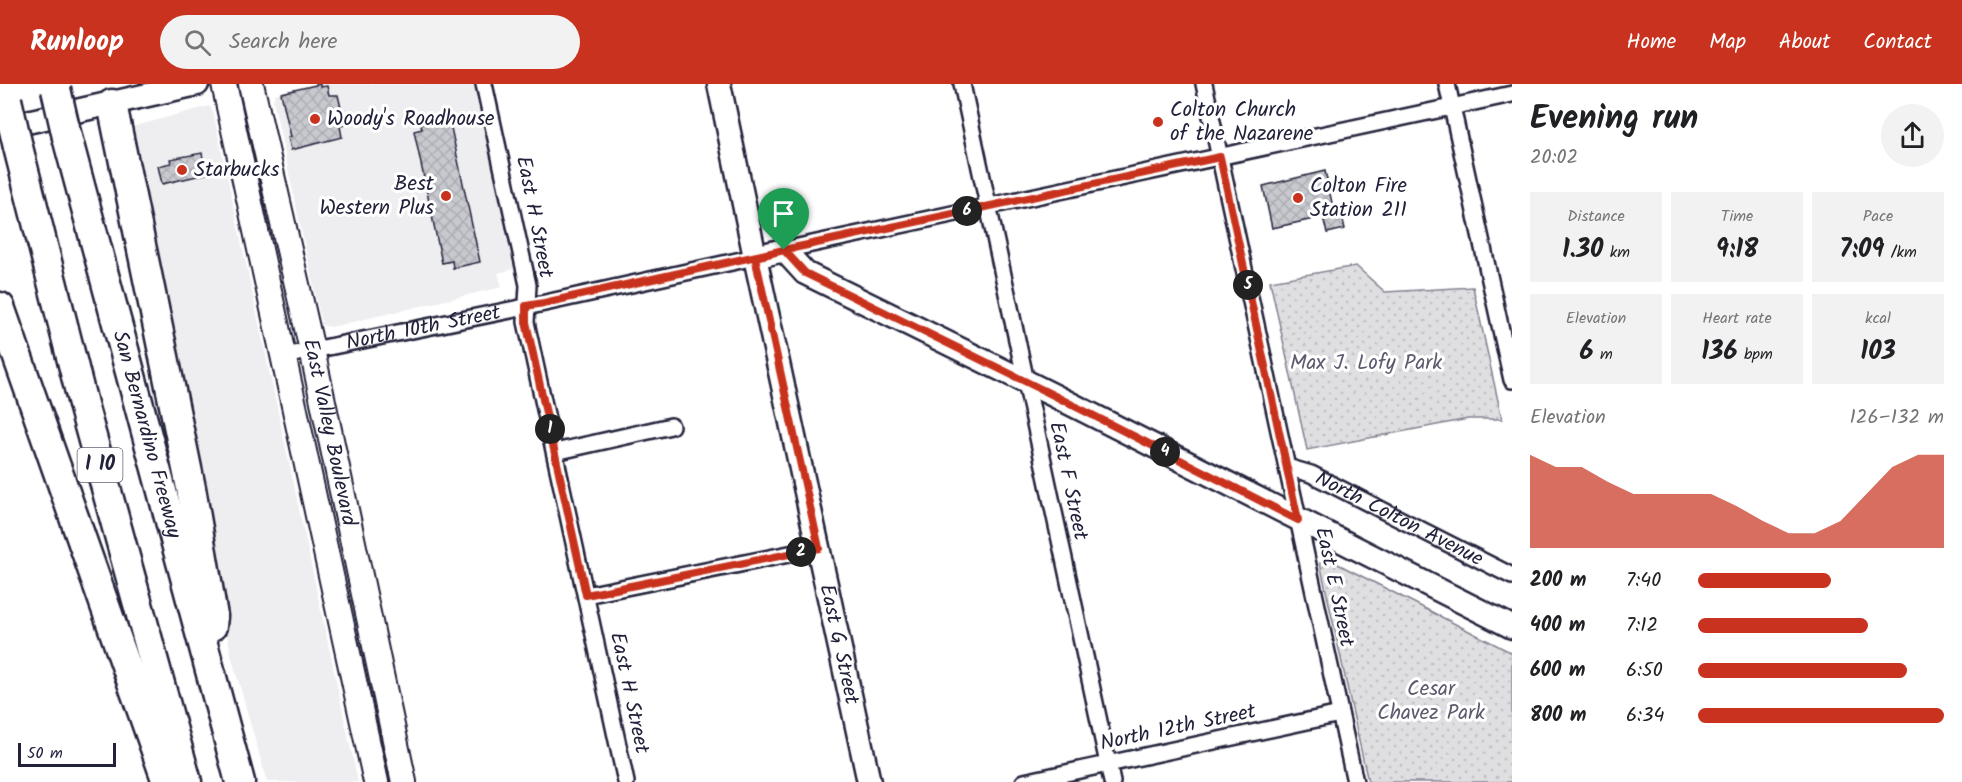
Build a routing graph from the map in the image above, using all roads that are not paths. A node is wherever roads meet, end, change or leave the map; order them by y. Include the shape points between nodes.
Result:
1 (196, 84) edge
2 (224, 84) edge
3 (251, 84) edge
4 (484, 84) edge
5 (719, 84) edge
6 (962, 84) edge
7 (1204, 84) edge
8 (1447, 84) edge
9 (56, 87) edge
10 (5, 92) edge
11 (1512, 94) edge
12 (112, 104) junction
13 (1451, 107) junction
14 (9, 137) edge
15 (1220, 157) junction
16 (989, 206) junction
17 (784, 250) junction
18 (755, 257) junction
19 (526, 306) junction
20 (0, 307) edge
21 (312, 350) junction
22 (284, 356) junction
23 (1512, 380) edge
24 (1026, 382) junction
25 (671, 426) dead end
26 (555, 452) junction
27 (1287, 467) junction
28 (1298, 520) junction
29 (819, 548) junction
30 (1512, 576) edge
31 (586, 595) junction
32 (1512, 627) edge
33 (208, 667) junction
34 (1340, 714) junction
35 (1108, 764) junction
36 (167, 782) edge
37 (187, 782) edge
38 (240, 782) edge
39 (376, 782) edge
40 (404, 782) edge
41 (626, 782) edge
42 (869, 782) edge
43 (1024, 782) edge
44 (1112, 782) edge
45 (1355, 782) edge

1 - 12 street
2 - 22 main road, East Valley Boulevard
3 - 21 main road, East Valley Boulevard
4 - 19 street, East H Street via 528,285
5 - 18 street, East G Street
6 - 16 street, East F Street
7 - 15 street, East E Street
8 - 13 street
9 - 33 highway, San Bernardino Freeway / I 10, bridge
10 - 14 highway, I 10, bridge
11 - 13 street, North 10th Street
12 - 14 street
12 - 33 highway via 191,488 213,616
13 - 15 street, North 10th Street
13 - 23 street
14 - 37 highway, I 10
15 - 16 street, North 10th Street
15 - 27 street, East E Street
16 - 17 street, North 10th Street
16 - 24 street, East F Street
17 - 18 street, North 10th Street
17 - 24 street via 805,273
18 - 19 street, North 10th Street
18 - 29 street, East G Street
19 - 21 street, North 10th Street
19 - 26 street, East H Street via 526,322
20 - 36 highway
21 - 22 street, North 10th Street
21 - 40 main road, East Valley Boulevard
22 - 39 main road, East Valley Boulevard
24 - 28 street
24 - 35 street, East F Street
25 - 26 street
26 - 31 street, East H Street
27 - 28 street, East E Street
27 - 30 street, North Colton Avenue via 1311,474
28 - 32 street
28 - 34 street, East E Street
29 - 31 street
29 - 42 street, East G Street
31 - 41 street, East H Street
33 - 38 highway, San Bernardino Freeway / I 10
34 - 35 street, North 12th Street
34 - 45 street, East E Street
35 - 43 street, North 12th Street
35 - 44 street, East F Street

